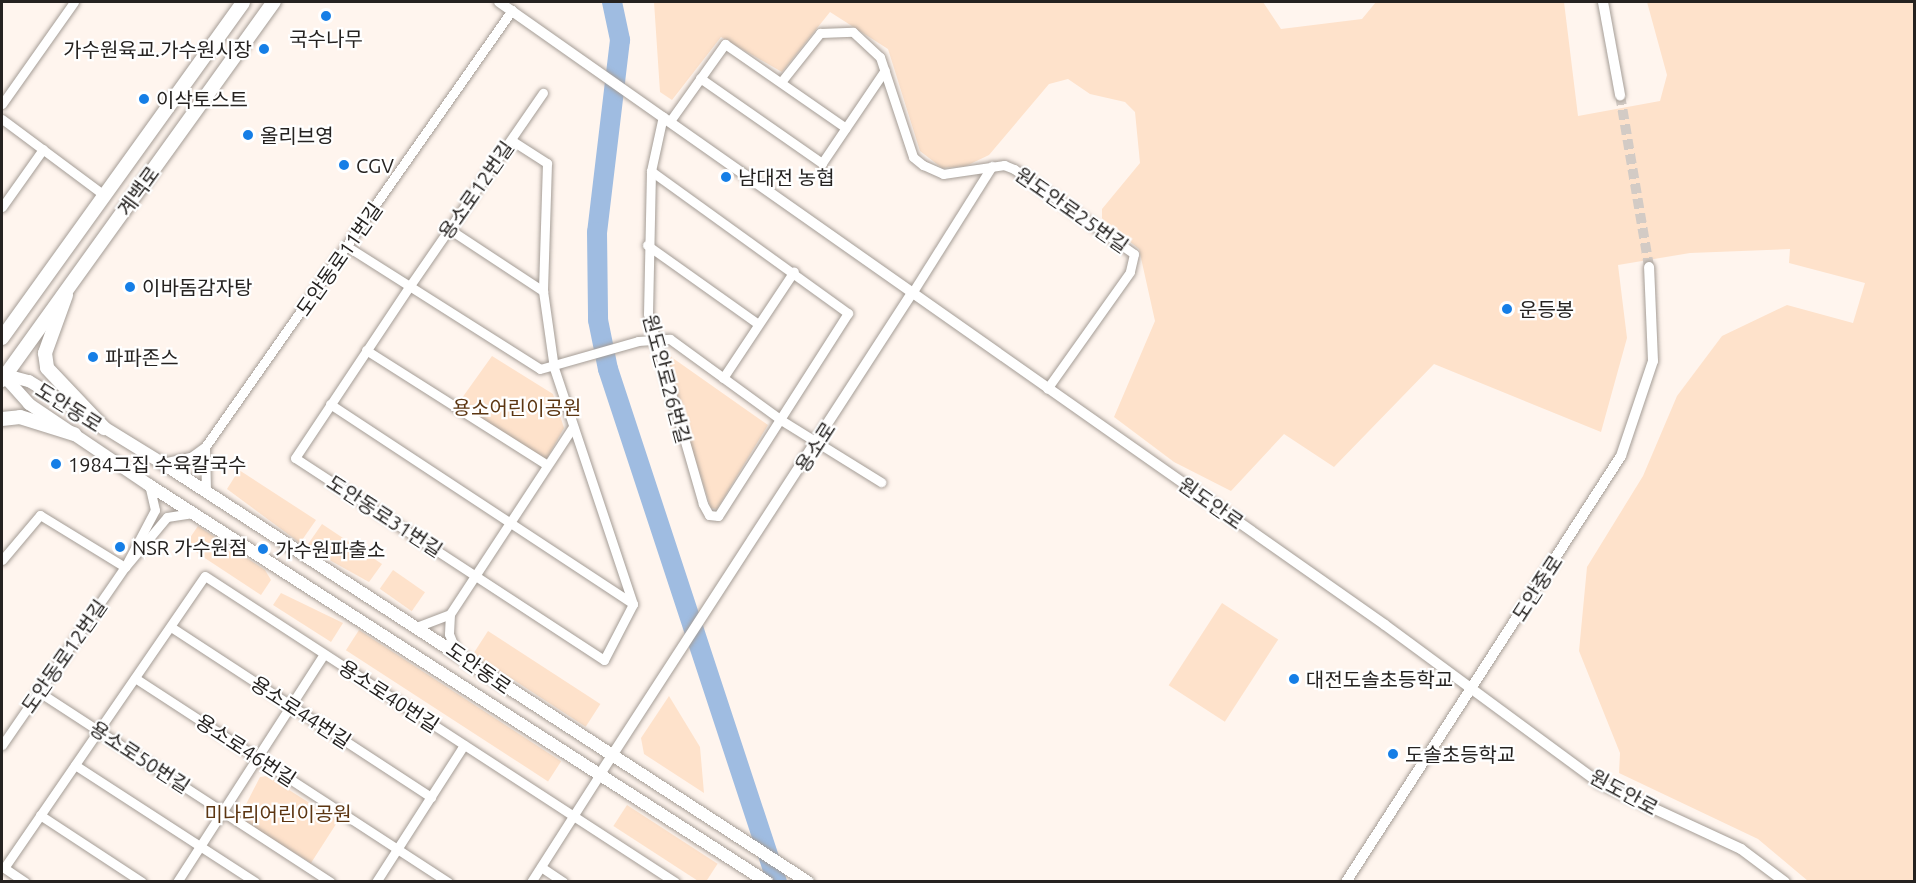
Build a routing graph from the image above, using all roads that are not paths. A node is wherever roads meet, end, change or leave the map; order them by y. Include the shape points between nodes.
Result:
1 (74, 2) edge
2 (243, 2) edge
3 (274, 2) edge
4 (500, 2) edge
5 (1603, 2) edge
6 (512, 10) junction
7 (885, 70) junction
8 (700, 78) junction
9 (781, 82) junction
10 (543, 93) dead end
11 (1620, 95) tunnel mouth
12 (2, 104) edge
13 (2, 118) edge
14 (666, 118) junction
15 (846, 128) junction
16 (511, 140) junction
17 (43, 149) junction
18 (992, 166) junction
19 (651, 171) junction
20 (104, 195) junction
21 (2, 207) edge
22 (449, 229) junction
23 (646, 245) junction
24 (348, 247) junction
25 (1649, 267) tunnel mouth
26 (794, 271) junction
27 (408, 287) junction
28 (67, 289) junction
29 (543, 291) junction
30 (912, 293) junction
31 (759, 324) junction
32 (2, 338) edge
33 (653, 339) junction
34 (366, 350) junction
35 (554, 368) junction
36 (2, 376) edge
37 (723, 378) junction
38 (1047, 389) junction
39 (330, 404) junction
40 (2, 419) edge
41 (781, 420) junction
42 (573, 427) junction
43 (104, 428) junction
44 (74, 434) junction
45 (818, 444) junction
46 (205, 447) junction
47 (295, 458) joint
48 (162, 463) junction
49 (547, 465) junction
50 (881, 482) dead end
51 (149, 485) junction
52 (206, 491) junction
53 (193, 513) junction
54 (511, 521) junction
55 (2, 560) edge
56 (125, 567) junction
57 (475, 575) junction
58 (633, 604) junction
59 (450, 614) junction
60 (419, 626) junction
61 (171, 627) junction
62 (456, 651) junction
63 (324, 654) junction
64 (135, 678) junction
65 (1471, 689) junction
66 (39, 692) junction
67 (291, 706) junction
68 (99, 730) junction
69 (2, 745) edge
70 (464, 745) junction
71 (612, 756) junction
72 (257, 758) junction
73 (75, 765) junction
74 (600, 774) junction
75 (431, 797) junction
76 (223, 811) junction
77 (40, 815) junction
78 (573, 816) junction
79 (200, 846) junction
80 (397, 849) junction
81 (541, 867) junction
82 (25, 882) edge
83 (142, 882) edge
84 (177, 882) edge
85 (255, 882) edge
86 (331, 882) edge
87 (376, 882) edge
88 (448, 882) edge
89 (531, 882) edge
90 (563, 882) edge
91 (675, 882) edge
92 (767, 882) edge
93 (808, 882) edge
94 (1346, 882) edge
95 (1785, 882) edge

1 - 12 street
2 - 20 main road, 계백로
3 - 28 main road, 계백로
4 - 6 street
5 - 11 street
6 - 14 street, 원도안로
6 - 24 street, 도안동로11번길
7 - 9 street, 원도안로25번길 via 874,47 844,28 820,33
7 - 15 street
7 - 18 street, 원도안로25번길 via 913,157 943,174
8 - 9 street via 725,44
8 - 14 street
8 - 15 street via 822,163
9 - 15 street
10 - 16 street, 용소로12번길
13 - 17 street
14 - 19 street, 원도안로26번길
14 - 30 street, 원도안로
16 - 22 street, 용소로12번길
16 - 29 street via 548,163
17 - 20 street
17 - 21 street
18 - 30 street
18 - 38 street, 원도안로25번길 via 1014,169 1134,254 1131,272
19 - 23 street, 원도안로26번길
19 - 26 street
20 - 32 main road, 계백로
22 - 27 street, 용소로12번길
22 - 29 street
23 - 31 street
23 - 33 street, 원도안로26번길
24 - 27 street
24 - 46 street, 도안동로11번길
25 - 65 street, 도안중로 via 1653,361 1634,426 1600,491
26 - 31 street
26 - 41 street via 846,308 847,320
27 - 34 street, 용소로12번길
27 - 35 street via 540,369
28 - 36 main road, 계백로
28 - 43 main road via 45,353 47,368
29 - 35 street
30 - 38 street, 원도안로
30 - 45 street, 용소로
31 - 37 street
33 - 35 street
33 - 37 street via 670,339
33 - 41 street, 원도안로26번길 via 706,510 713,516 723,512
34 - 39 street, 용소로12번길
34 - 49 street
35 - 42 street
36 - 43 main road, 도안동로 via 29,381
36 - 44 main road, 도안동로 via 29,404
37 - 41 street
38 - 65 street, 원도안로
39 - 47 street, 용소로12번길
39 - 54 street
40 - 44 main road via 20,417
41 - 45 street
42 - 49 street
42 - 58 street
43 - 48 main road, 도안동로
44 - 51 main road, 도안동로
45 - 50 street
45 - 71 street, 용소로
46 - 48 street via 190,457
46 - 52 street
47 - 57 street, 도안동로31번길
48 - 52 main road, 도안동로
49 - 54 street
51 - 53 main road, 도안동로
51 - 56 street via 155,510
52 - 60 main road, 도안동로
53 - 56 street via 167,517
53 - 74 main road, 도안동로
54 - 57 street
54 - 58 street
55 - 56 street via 40,515
56 - 66 street, 도안동로12번길
57 - 58 street, 도안동로31번길 via 604,660
57 - 59 street
59 - 60 street
59 - 62 street via 449,634
60 - 62 main road, 도안동로
61 - 63 street, 용소로40번길 via 206,576
61 - 64 street
61 - 67 street, 용소로44번길
62 - 71 main road, 도안동로
63 - 67 street
63 - 70 street, 용소로40번길
64 - 68 street
64 - 72 street, 용소로46번길
65 - 94 street, 도안중로
65 - 95 street, 원도안로 via 1599,783 1741,849
66 - 68 street, 용소로50번길
66 - 69 street, 도안동로12번길
67 - 72 street
67 - 75 street, 용소로44번길
68 - 73 street
68 - 76 street, 용소로50번길
70 - 75 street
70 - 78 street, 용소로40번길
71 - 74 street
71 - 93 main road, 도안동로
72 - 76 street
72 - 80 street, 용소로46번길
73 - 77 street
73 - 79 street
74 - 78 street
74 - 92 main road, 도안동로
75 - 80 street
76 - 79 street
76 - 86 street, 용소로50번길
77 - 82 street via 4,868
77 - 83 street
78 - 81 street
78 - 91 street, 용소로40번길
79 - 84 street
79 - 85 street
80 - 87 street
80 - 88 street, 용소로46번길
81 - 89 street
81 - 90 street

